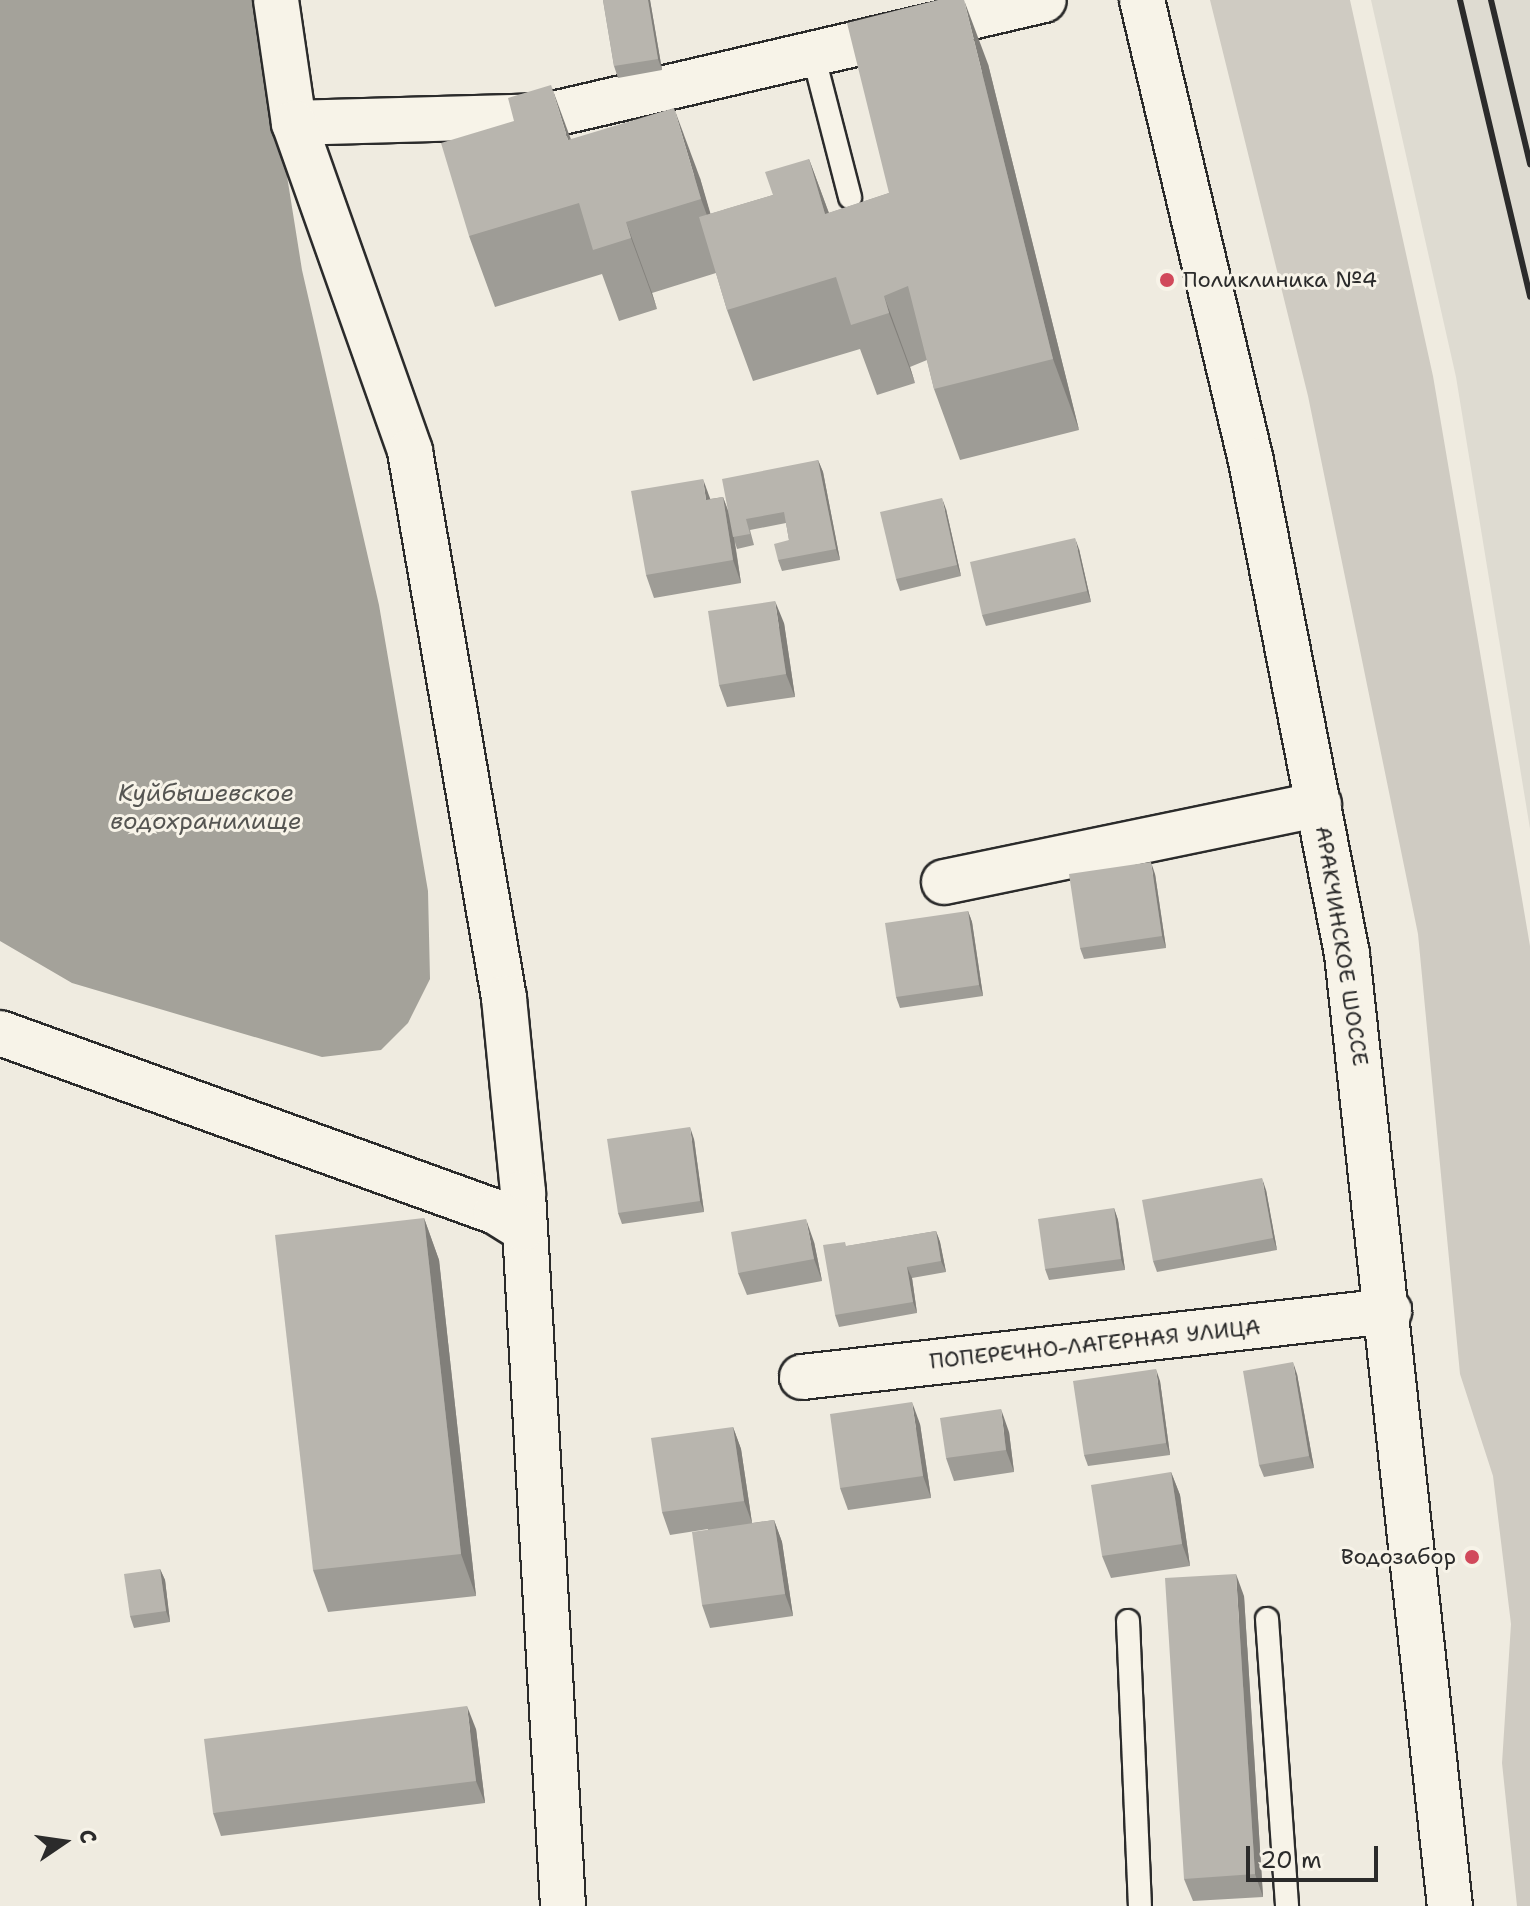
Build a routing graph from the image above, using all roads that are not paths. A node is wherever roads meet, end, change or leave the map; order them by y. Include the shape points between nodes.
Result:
1 (276, 0) edge
2 (1044, 0) edge
3 (1142, 0) edge
4 (813, 54) junction
5 (294, 123) junction
6 (850, 197) dead end
7 (1319, 804) junction
8 (944, 882) dead end
9 (0, 1033) edge
10 (522, 1228) junction
11 (1389, 1311) junction
12 (802, 1377) dead end
13 (1267, 1619) dead end
14 (1128, 1621) dead end
15 (563, 1906) edge
16 (1140, 1906) edge
17 (1287, 1906) edge
18 (1450, 1906) edge

1 - 5 street
2 - 4 street
3 - 7 street, АРАКЧИНСКОЕ ШОССЕ via 1247,445
4 - 5 street via 545,116
4 - 6 lane
5 - 10 street via 410,451 504,998
7 - 8 street
7 - 11 street, АРАКЧИНСКОЕ ШОССЕ via 1347,954
9 - 10 street via 496,1212
10 - 15 street
11 - 12 street, ПОПЕРЕЧНО-ЛАГЕРНАЯ УЛИЦА
11 - 18 street, АРАКЧИНСКОЕ ШОССЕ
13 - 17 lane
14 - 16 lane

